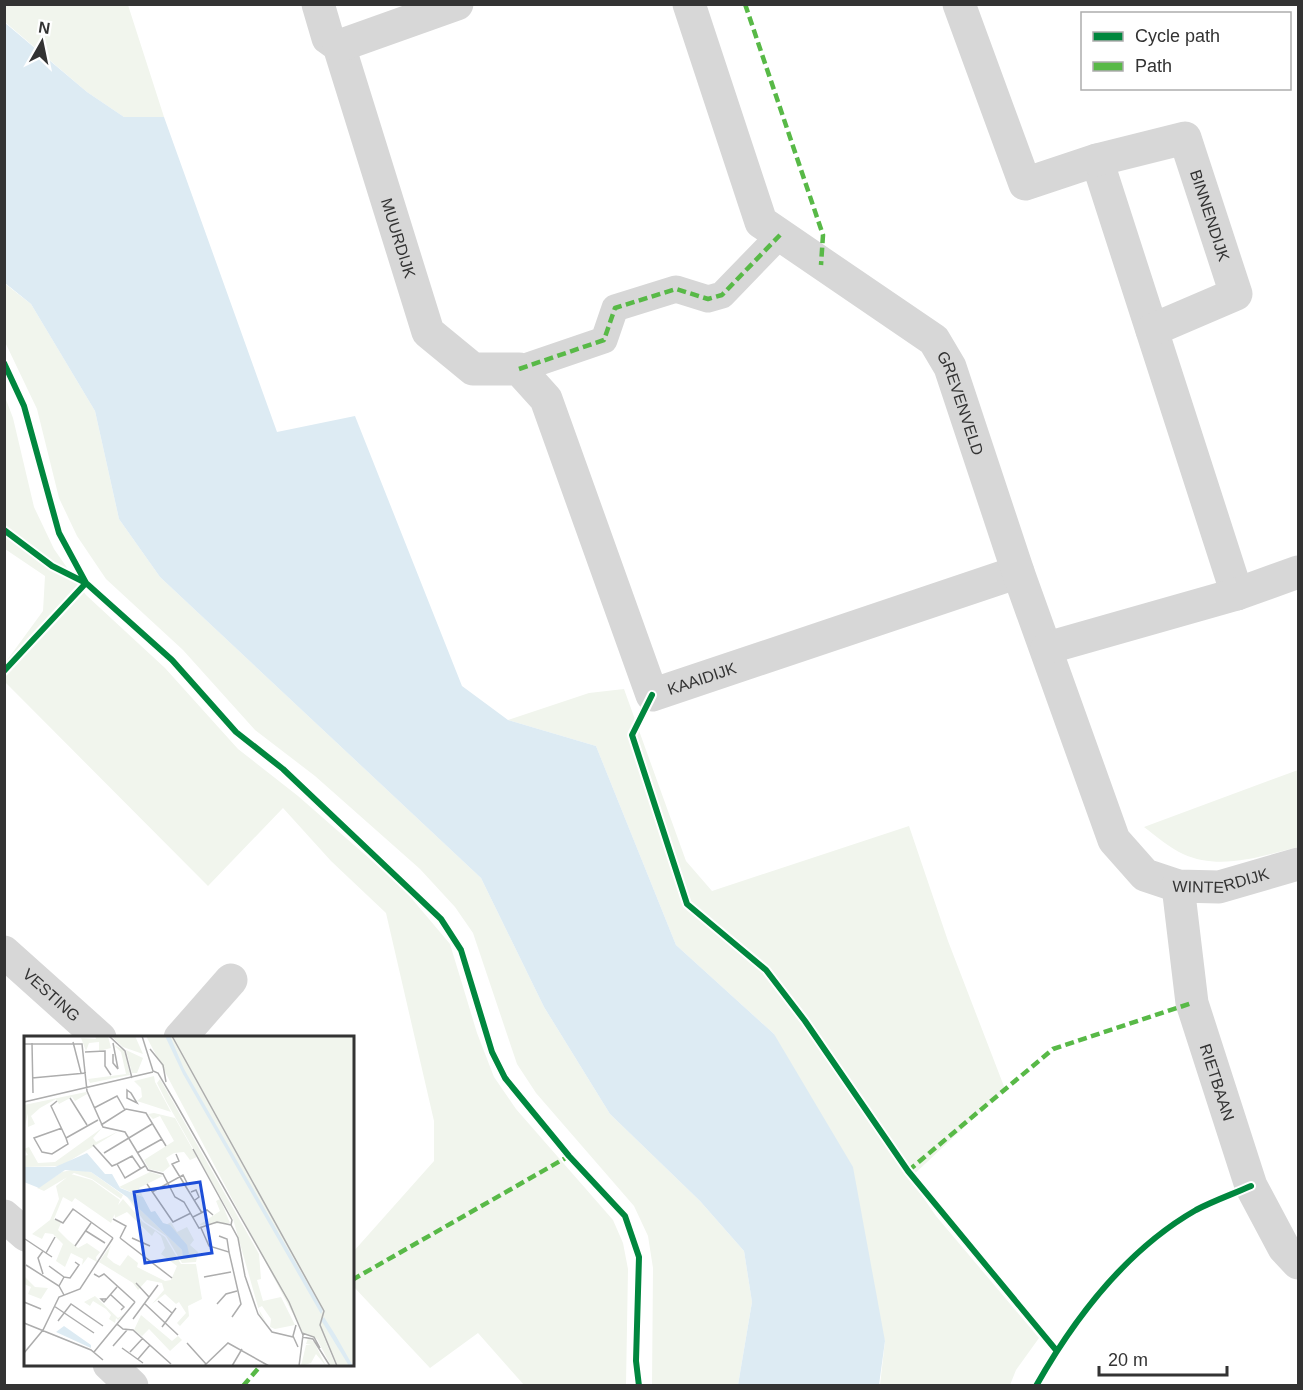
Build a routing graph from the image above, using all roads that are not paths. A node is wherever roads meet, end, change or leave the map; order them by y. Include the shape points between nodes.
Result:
1 (318, 4) edge
2 (457, 4) edge
3 (689, 4) edge
4 (968, 7) edge
5 (339, 46) junction
6 (1097, 160) junction
7 (780, 235) junction
8 (1152, 330) junction
9 (519, 369) junction
10 (1018, 572) junction
11 (1299, 572) edge
12 (1237, 594) junction
13 (1047, 648) junction
14 (1299, 864) edge
15 (1145, 875) joint
16 (1178, 886) junction
17 (4, 952) edge
18 (231, 980) dead end
19 (98, 1036) edge
20 (182, 1036) edge
21 (4, 1216) edge
22 (24, 1233) edge
23 (1299, 1263) edge
24 (110, 1366) edge
25 (132, 1386) edge

1 - 5 street, MUURDIJK via 328,38
2 - 5 street
3 - 7 street, GREVENVELD via 761,222
4 - 6 street, BINNENDIJK via 1025,184
5 - 9 street, MUURDIJK via 428,332 473,369
6 - 8 street
6 - 8 street, BINNENDIJK via 1185,138 1236,294
7 - 9 street via 722,295 708,299 676,289 615,308 604,340
7 - 10 street, GREVENVELD via 934,340 950,367
8 - 12 street
9 - 10 street, KAAIDIJK via 546,399 652,695
10 - 13 street, GREVENVELD
11 - 12 street
12 - 13 street
13 - 15 street, GREVENVELD via 1114,840
14 - 16 street, WINTERDIJK via 1219,887
15 - 16 street, WINTERDIJK
16 - 23 street, RIETBAAN via 1196,1015 1251,1186 1284,1248
17 - 19 street, VESTING
18 - 20 street
21 - 22 street
24 - 25 street

